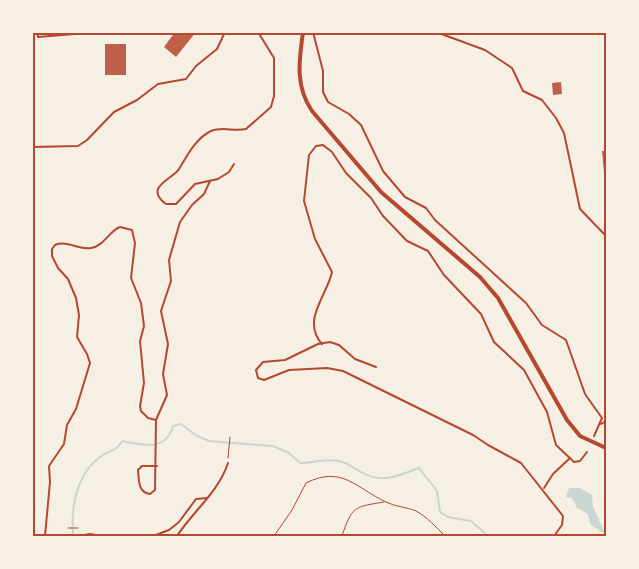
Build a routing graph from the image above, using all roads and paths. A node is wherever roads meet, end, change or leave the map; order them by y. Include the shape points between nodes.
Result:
1 (37, 32) edge
2 (99, 32) edge
3 (225, 32) edge
4 (258, 32) edge
5 (303, 32) edge
6 (313, 32) edge
7 (436, 32) edge
8 (32, 147) edge
9 (234, 164) dead end
10 (210, 182) junction
11 (606, 236) edge
12 (322, 344) junction
13 (376, 367) dead end
14 (156, 420) junction
15 (606, 421) edge
16 (601, 424) junction
17 (230, 436) dead end
18 (594, 436) dead end
19 (606, 448) edge
20 (587, 452) dead end
21 (570, 458) junction
22 (228, 463) joint
23 (157, 466) junction
24 (543, 489) junction
25 (207, 498) junction
26 (385, 502) junction
27 (68, 528) dead end
28 (78, 528) dead end
29 (45, 536) edge
30 (79, 536) edge
31 (102, 536) edge
32 (153, 536) edge
33 (178, 536) edge
34 (274, 536) edge
35 (342, 536) edge
36 (445, 536) edge
37 (554, 536) edge

1 - 2 lane via 38,38
3 - 8 lane via 217,49 186,79 158,84 106,118 83,144 73,148
4 - 10 lane via 271,52 275,66 271,106 246,129 222,129 207,134 186,155 177,172 163,180 158,194 164,203 174,205 197,183
5 - 19 street via 299,82 312,111 381,192 480,277 498,298 567,420 580,436
6 - 16 lane via 323,71 323,92 328,102 361,125 383,171 401,193 430,211 526,303 542,325 566,340 585,394 601,414
7 - 11 lane via 484,50 512,68 523,91 542,100 554,114 564,133 580,209
9 - 10 lane via 224,176
10 - 14 lane via 180,222 170,254 171,281 161,311 168,344 163,374 167,395
12 - 13 lane via 335,343 355,358
12 - 21 lane via 313,327 320,296 332,272 315,239 304,195 309,154 316,146 323,145 383,216 407,241 428,251 444,275 481,314 494,342 524,370 547,412 556,445
12 - 24 lane via 291,358 262,362 256,375 264,380 289,370 343,370 386,393 403,398 514,458
14 - 23 lane
14 - 29 lane via 148,418 140,406 144,383 140,341 144,326 141,304 131,278 135,243 132,230 124,226 116,228 92,248 63,243 55,245 52,256 76,298 79,315 77,337 88,354 90,364 76,410 67,425 64,444 49,466
15 - 16 lane
16 - 18 lane
17 - 22 path
20 - 21 lane via 580,461 574,462
21 - 24 lane via 552,474
22 - 25 lane via 218,487
23 - 23 lane via 142,466 138,470 140,488 146,493 155,490
24 - 37 lane via 563,516 562,525
25 - 32 lane via 196,499 179,522
25 - 33 lane
26 - 34 path via 347,479 323,476 306,483
26 - 35 path via 355,509
26 - 36 path via 416,511
27 - 28 path
30 - 31 lane

